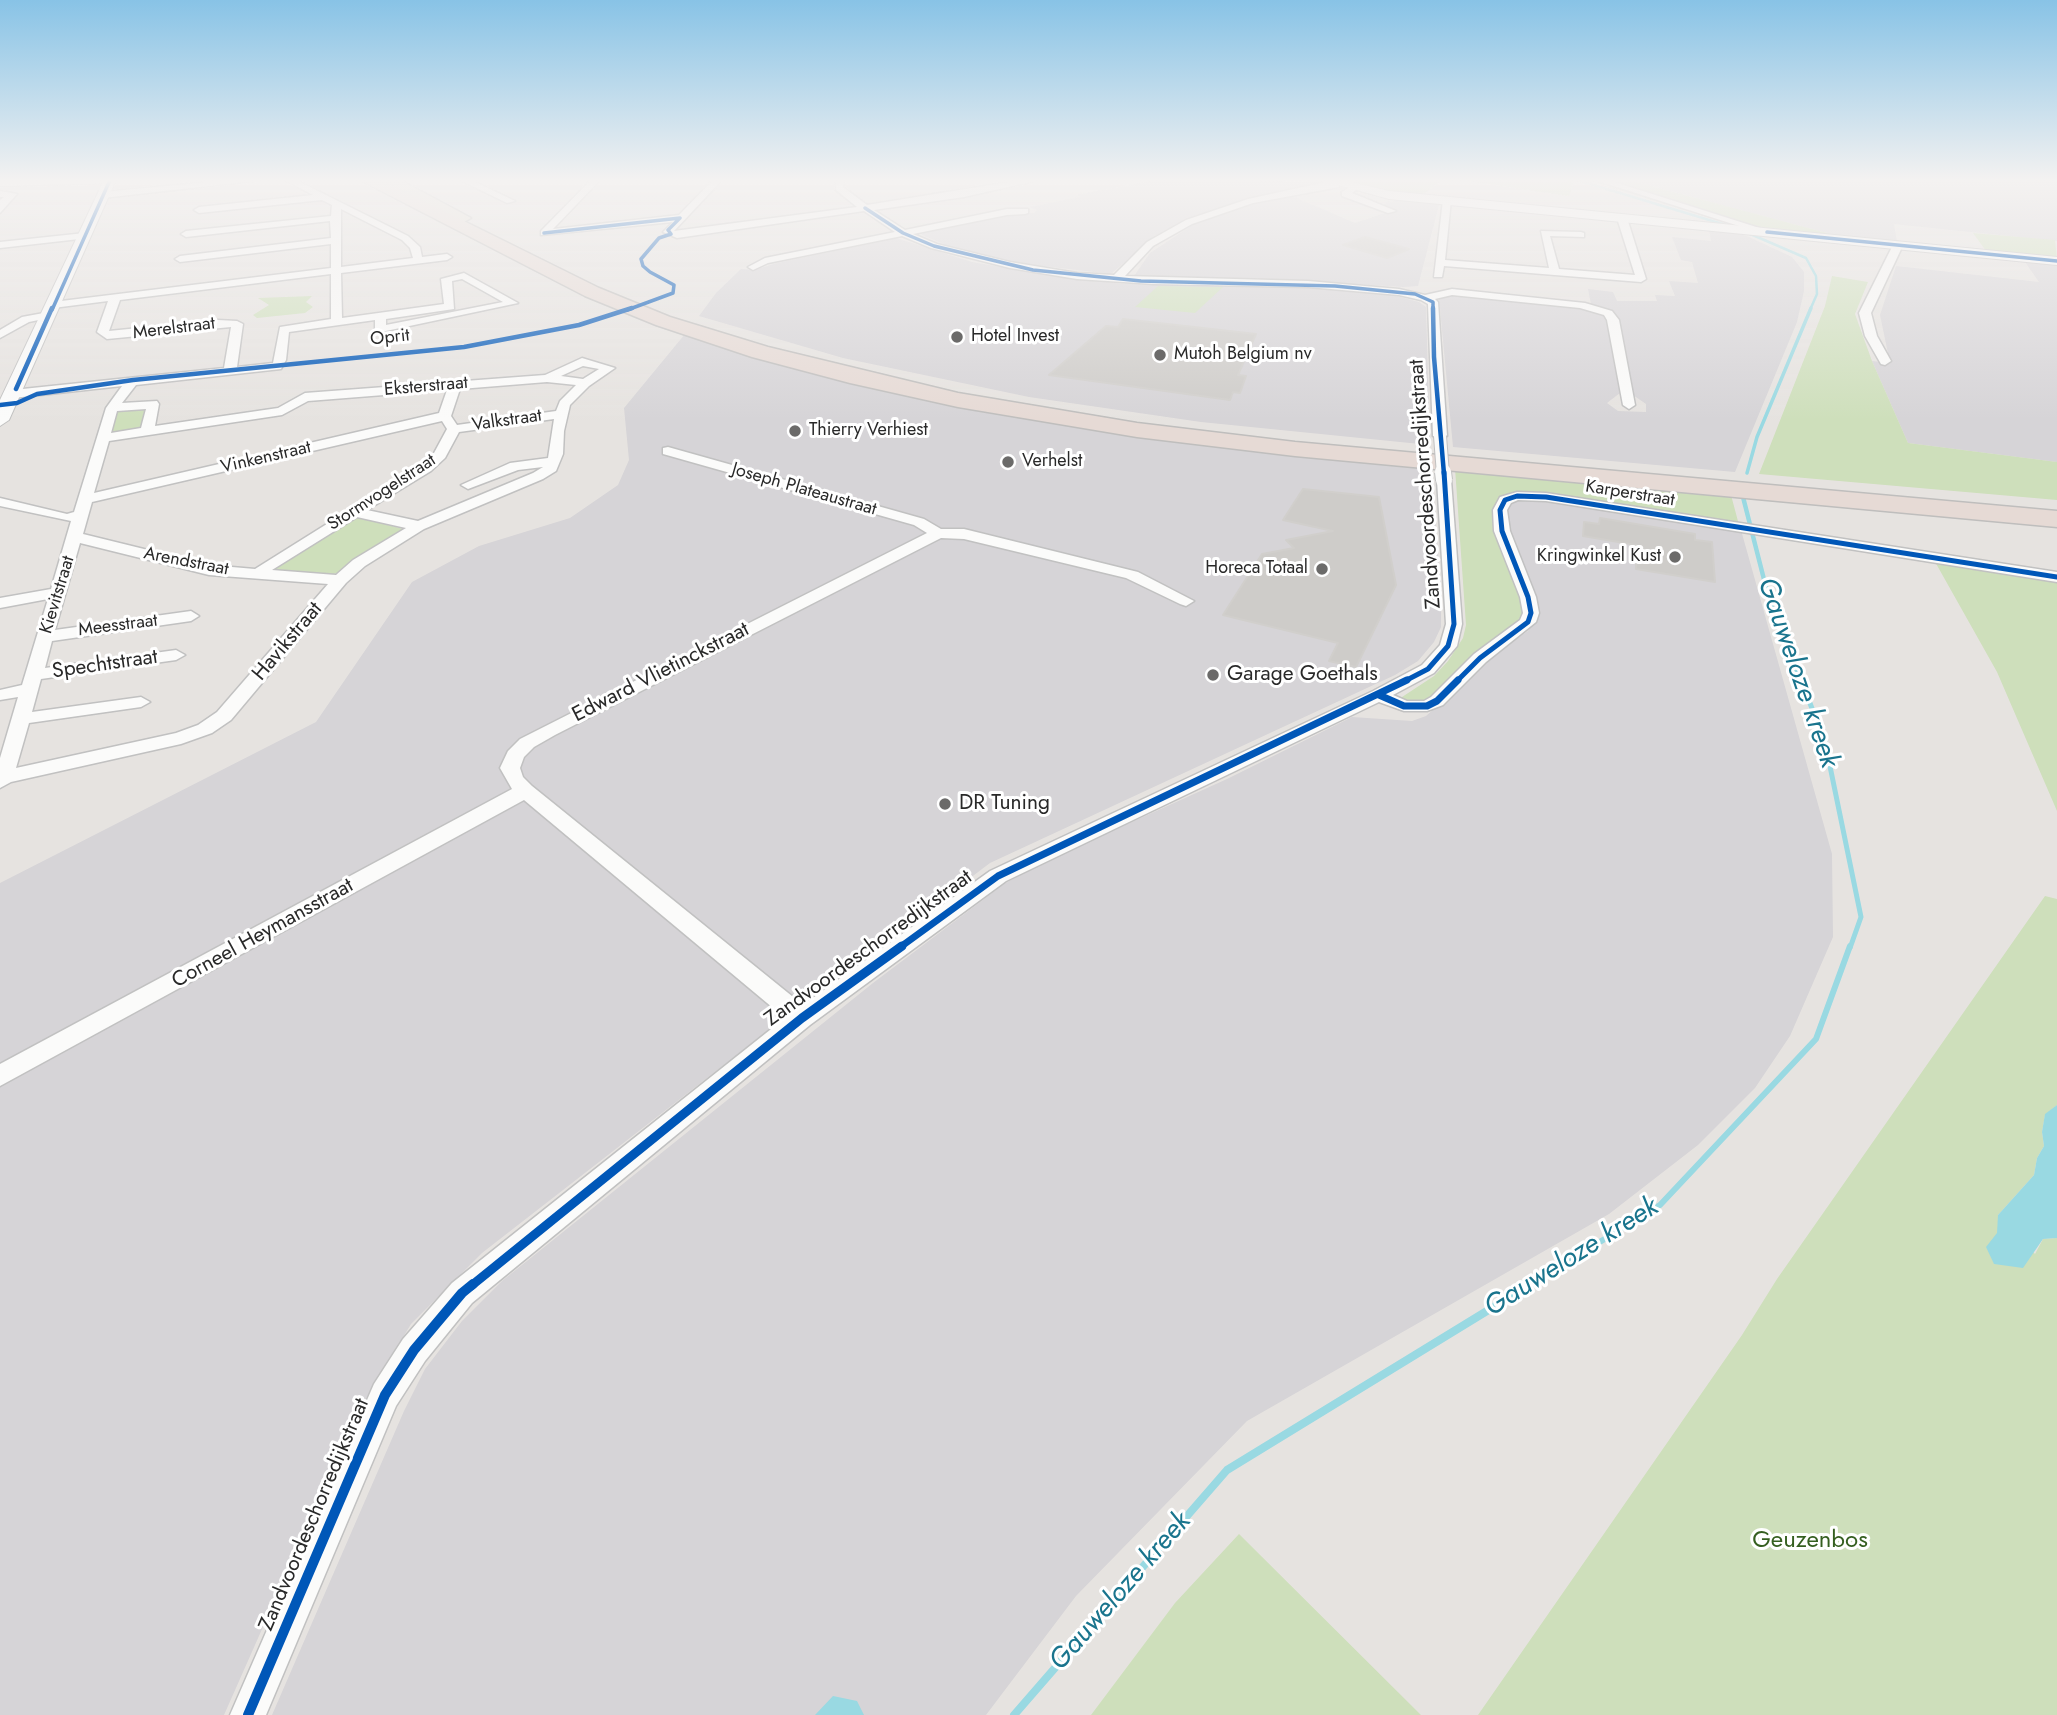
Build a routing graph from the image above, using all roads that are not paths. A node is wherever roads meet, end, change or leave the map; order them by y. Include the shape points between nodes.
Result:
1 (74, 260) edge
2 (183, 260) edge
3 (186, 260) edge
4 (338, 260) edge
5 (418, 260) edge
6 (528, 260) edge
7 (552, 260) edge
8 (770, 260) edge
9 (986, 260) edge
10 (1134, 260) edge
11 (1552, 260) edge
12 (1635, 260) edge
13 (1891, 260) edge
14 (179, 261) junction
15 (1439, 263) joint
16 (753, 267) dead end
17 (338, 270) junction
18 (1555, 272) junction
19 (1115, 279) junction
20 (1452, 292) junction
21 (115, 298) junction
22 (1425, 298) junction
23 (51, 310) junction
24 (380, 316) junction
25 (337, 322) junction
26 (0, 335) edge
27 (1885, 360) dead end
28 (230, 370) junction
29 (547, 377) junction
30 (133, 380) junction
31 (585, 383) junction
32 (455, 384) junction
33 (8, 397) edge
34 (1629, 405) dead end
35 (112, 408) junction
36 (559, 414) junction
37 (445, 416) junction
38 (0, 420) edge
39 (454, 429) junction
40 (147, 432) junction
41 (103, 438) junction
42 (668, 452) dead end
43 (553, 462) junction
44 (468, 485) dead end
45 (86, 499) junction
46 (0, 502) edge
47 (2057, 508) edge
48 (354, 512) junction
49 (80, 516) junction
50 (2057, 519) edge
51 (419, 526) junction
52 (938, 533) junction
53 (75, 537) junction
54 (258, 575) junction
55 (2057, 577) edge
56 (340, 580) junction
57 (57, 593) junction
58 (1186, 601) dead end
59 (0, 603) edge
60 (191, 616) dead end
61 (45, 637) junction
62 (176, 655) dead end
63 (32, 682) junction
64 (0, 695) edge
65 (1380, 695) junction
66 (141, 702) dead end
67 (20, 719) junction
68 (2, 780) edge
69 (525, 791) junction
70 (802, 1018) junction
71 (0, 1076) edge
72 (248, 1715) edge

1 - 23 main road
2 - 14 street
3 - 14 street
4 - 17 street
5 - 17 street
6 - 50 highway via 663,321 760,352 958,400 1137,430 1295,449
7 - 47 highway via 708,325 863,368 1143,420
8 - 16 street
9 - 19 street
10 - 19 street
11 - 18 street
12 - 18 street via 1641,279
13 - 27 street via 1865,313
14 - 17 street
14 - 21 street
15 - 18 street
15 - 20 street via 1438,283
17 - 25 street
19 - 22 street via 1308,284
20 - 22 street
20 - 34 street via 1581,305 1608,313
21 - 23 street
21 - 28 street, Merelstraat via 103,332 107,336 237,324
22 - 65 street, Zandvoordeschorredijkstraat, bridge via 1433,303 1454,624 1448,646 1428,669
23 - 26 street via 26,318
23 - 33 main road
24 - 24 street via 382,329 513,303 464,276 446,278 450,307
24 - 25 street
25 - 28 street via 285,329 277,366
28 - 30 street
29 - 31 street, Eksterstraat
29 - 31 street, Eksterstraat via 582,362 609,368
29 - 32 street, Eksterstraat
30 - 33 street
30 - 35 street, Kievitstraat
31 - 36 street
32 - 37 street
32 - 40 street, Eksterstraat via 305,397 282,411
33 - 38 main road
35 - 40 street via 153,404
35 - 41 street, Kievitstraat
36 - 39 street, Valkstraat
36 - 43 street
37 - 39 street
37 - 45 street, Vinkenstraat
39 - 48 street, Stormvogelstraat via 445,448 426,468
40 - 41 street, Eksterstraat
41 - 45 street, Kievitstraat
42 - 52 street, Joseph Plateaustraat via 919,522
43 - 44 street via 515,466
43 - 51 street, Havikstraat via 538,476
45 - 49 street, Kievitstraat
46 - 49 street via 67,518
48 - 51 street
48 - 54 street, Stormvogelstraat
49 - 53 street, Kievitstraat
51 - 56 street, Havikstraat via 379,548
52 - 58 street via 964,534 1132,575
52 - 69 street, Edward Vlietinckstraat via 527,743 510,768
53 - 54 street, Arendstraat via 209,570
53 - 57 street, Kievitstraat
54 - 56 street, Arendstraat
55 - 65 street, Karperstraat via 1546,497 1510,498 1500,510 1503,531 1528,597 1528,622 1427,706 1404,706
56 - 68 street, Havikstraat via 224,716 205,729
57 - 59 street
57 - 61 street, Kievitstraat
60 - 61 street, Meesstraat
61 - 63 street, Kievitstraat
62 - 63 street, Spechtstraat
63 - 64 street, Spechtstraat
63 - 67 street, Kievitstraat
65 - 70 street, Zandvoordeschorredijkstraat via 998,876
66 - 67 street
67 - 68 street, Kievitstraat
69 - 70 street, Edward Vlietinckstraat
69 - 71 street, Corneel Heymansstraat
70 - 72 street, Zandvoordeschorredijkstraat via 462,1293 414,1350 385,1395

